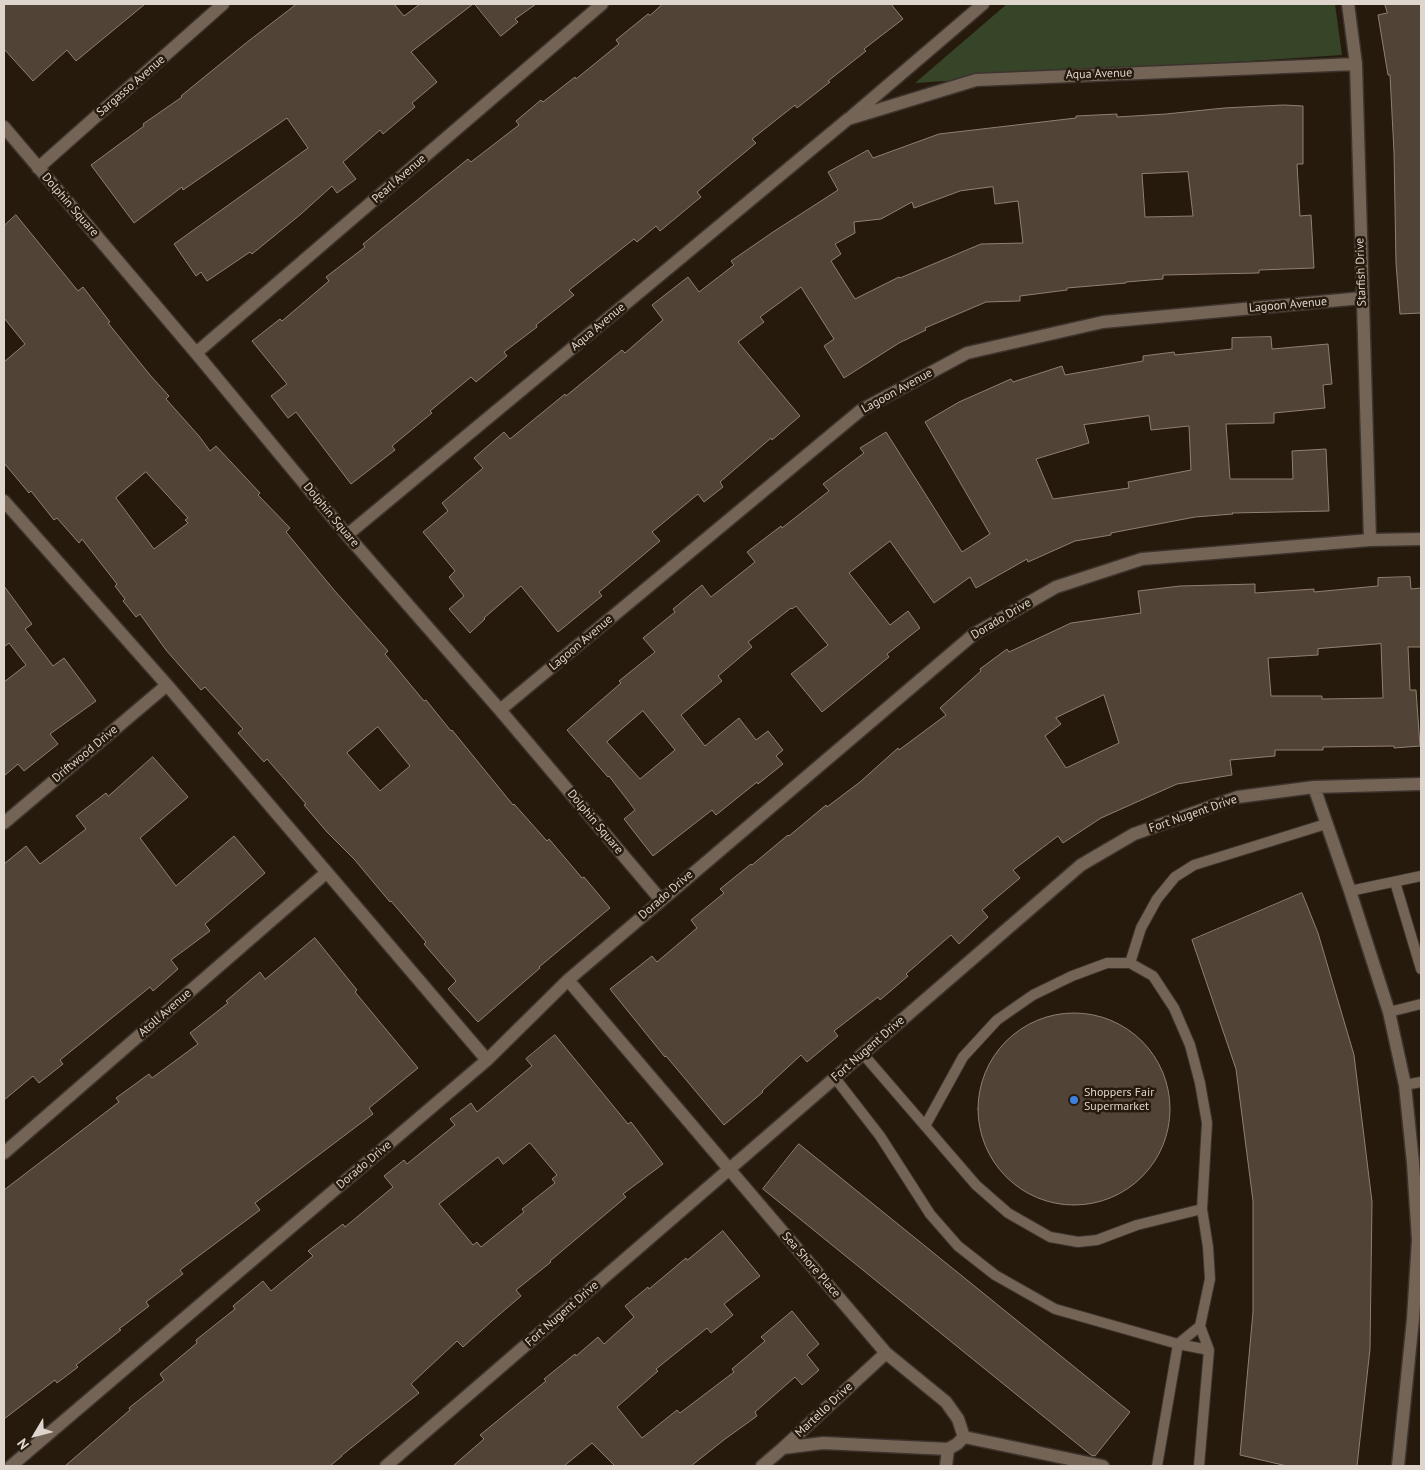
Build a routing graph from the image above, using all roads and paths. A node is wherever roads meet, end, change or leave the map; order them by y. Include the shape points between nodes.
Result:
1 (223, 4) edge
2 (602, 4) edge
3 (983, 4) edge
4 (1348, 4) edge
5 (1356, 64) junction
6 (848, 119) junction
7 (4, 127) edge
8 (38, 168) junction
9 (1362, 298) junction
10 (196, 353) junction
11 (6, 508) edge
12 (347, 535) junction
13 (1421, 539) edge
14 (1370, 540) junction
15 (167, 686) junction
16 (500, 710) junction
17 (1421, 784) edge
18 (1314, 787) junction
19 (4, 823) edge
20 (1326, 824) junction
21 (326, 873) junction
22 (1421, 876) edge
23 (1395, 882) junction
24 (1350, 891) junction
25 (661, 900) junction
26 (1130, 963) junction
27 (1421, 970) edge
28 (568, 980) junction
29 (1421, 1004) edge
30 (1389, 1012) junction
31 (863, 1054) junction
32 (487, 1060) junction
33 (835, 1078) junction
34 (1421, 1082) edge
35 (1405, 1086) junction
36 (925, 1126) junction
37 (4, 1153) edge
38 (729, 1169) junction
39 (1202, 1209) junction
40 (1200, 1326) junction
41 (1178, 1344) junction
42 (1209, 1350) junction
43 (886, 1352) junction
44 (964, 1437) junction
45 (783, 1448) junction
46 (948, 1449) junction
47 (11, 1466) edge
48 (386, 1466) edge
49 (762, 1466) edge
50 (946, 1466) edge
51 (1103, 1466) edge
52 (1156, 1466) edge
53 (1199, 1466) edge
54 (1398, 1466) edge

1 - 8 street, Sargasso Avenue
2 - 10 street, Pearl Avenue
3 - 6 street, Aqua Avenue
4 - 5 street, Starfish Drive
5 - 6 street, Aqua Avenue via 976,80
5 - 9 street, Starfish Drive
6 - 12 street, Aqua Avenue
7 - 8 street, Dolphin Square
8 - 10 street, Dolphin Square
9 - 14 street, Starfish Drive
9 - 16 street, Lagoon Avenue via 1103,322 966,353 861,410
10 - 12 street, Dolphin Square
11 - 15 street
12 - 16 street, Dolphin Square
13 - 14 street, Dorado Drive
14 - 25 street, Dorado Drive via 1142,559 1056,587 974,634
15 - 19 street, Driftwood Drive
15 - 21 street
16 - 25 street, Dolphin Square
17 - 18 street, Fort Nugent Drive
18 - 20 street
18 - 31 street, Fort Nugent Drive via 1238,797 1134,834 1082,864
20 - 24 street
20 - 26 lane via 1194,865 1176,878 1157,899 1141,928
21 - 32 street
21 - 37 street, Atoll Avenue
22 - 23 lane
23 - 24 lane
23 - 27 lane
24 - 30 street
25 - 28 street, Dorado Drive
26 - 36 lane via 1107,962 1072,976 1033,995 998,1020 963,1057
26 - 39 lane via 1153,976 1174,1008 1190,1045 1207,1123
28 - 32 street, Dorado Drive
28 - 38 street, Sea Shore Place
29 - 30 lane
30 - 35 street
31 - 33 street, Fort Nugent Drive
31 - 36 lane
32 - 47 street, Dorado Drive
33 - 38 street, Fort Nugent Drive
33 - 41 lane via 880,1136 930,1214 958,1246 995,1275 1055,1308
34 - 35 lane
35 - 54 street via 1418,1240
36 - 39 lane via 976,1185 1008,1213 1050,1237 1078,1242 1097,1240 1137,1225
38 - 43 street, Sea Shore Place
38 - 48 street, Fort Nugent Drive
39 - 40 lane via 1210,1279
40 - 41 lane
40 - 42 lane
41 - 42 lane
41 - 52 lane
42 - 53 lane
43 - 44 street, Sea Shore Place via 946,1402 958,1419
43 - 45 street, Martello Drive
44 - 46 street
44 - 51 street
45 - 46 street via 823,1443
45 - 49 street, Martello Drive
46 - 50 street

